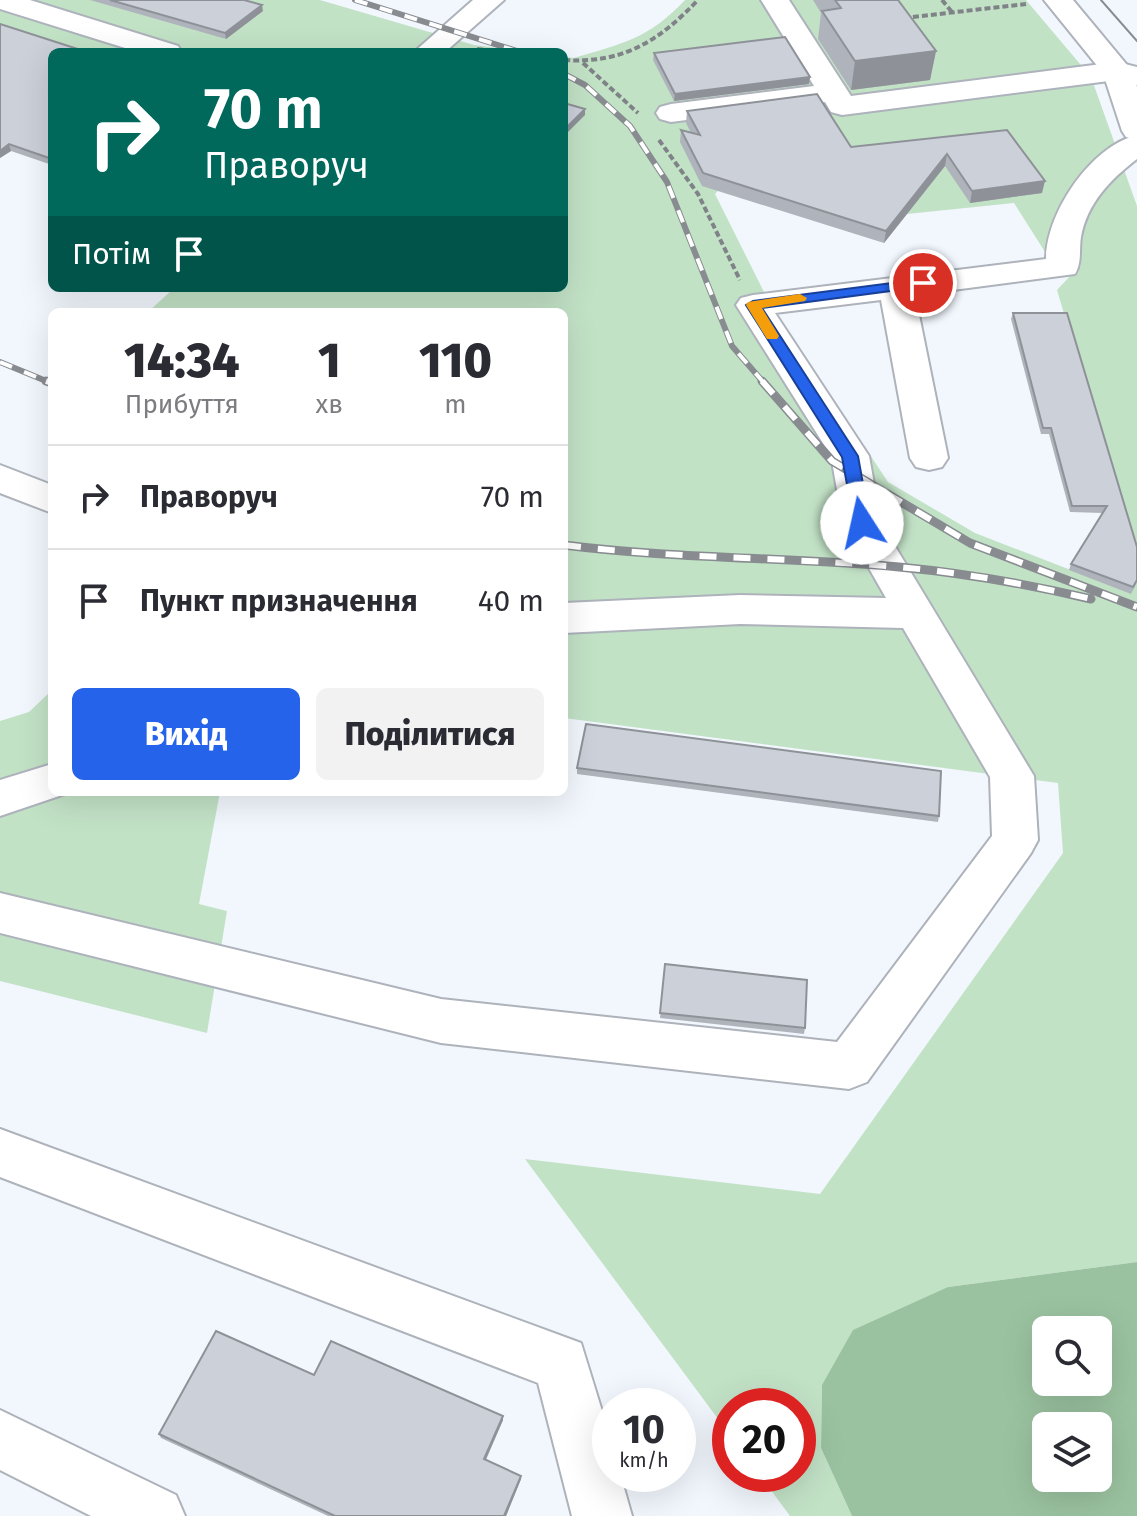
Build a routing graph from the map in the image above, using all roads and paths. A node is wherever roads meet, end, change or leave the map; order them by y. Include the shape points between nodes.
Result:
1 (1, 0) edge
2 (490, 0) edge
3 (698, 0) edge
4 (775, 0) edge
5 (942, 0) edge
6 (1048, 1) edge
7 (898, 9) edge
8 (952, 13) junction
9 (904, 18) junction
10 (913, 31) edge
11 (155, 48) edge
12 (433, 48) edge
13 (568, 61) edge
14 (583, 63) junction
15 (1127, 73) edge
16 (834, 92) junction
17 (641, 116) dead end
18 (664, 125) joint
19 (1137, 131) edge
20 (1137, 144) edge
21 (896, 287) junction
22 (753, 305) junction
23 (929, 458) dead end
24 (0, 478) edge
25 (48, 498) edge
26 (916, 614) junction
27 (568, 618) edge
28 (48, 782) edge
29 (0, 798) edge
30 (0, 913) edge
31 (0, 1153) edge
32 (0, 1439) edge
33 (155, 1516) edge
34 (602, 1516) edge

1 - 11 main road
2 - 12 main road
3 - 14 path via 670,29 645,44
4 - 16 main road
5 - 8 path
6 - 8 path
6 - 15 main road
7 - 9 path
8 - 9 path
9 - 10 path
13 - 14 path
14 - 17 path
15 - 16 main road via 842,106
15 - 19 main road
16 - 18 main road
18 - 22 path
20 - 21 main road via 1072,208 1062,242 1063,267
21 - 22 main road
21 - 23 main road
22 - 26 main road via 850,456 862,523
24 - 25 main road
26 - 27 main road via 726,608
26 - 30 main road via 1012,776 1015,840 849,1066 441,1021
28 - 29 main road
31 - 34 main road via 561,1363
32 - 33 main road

